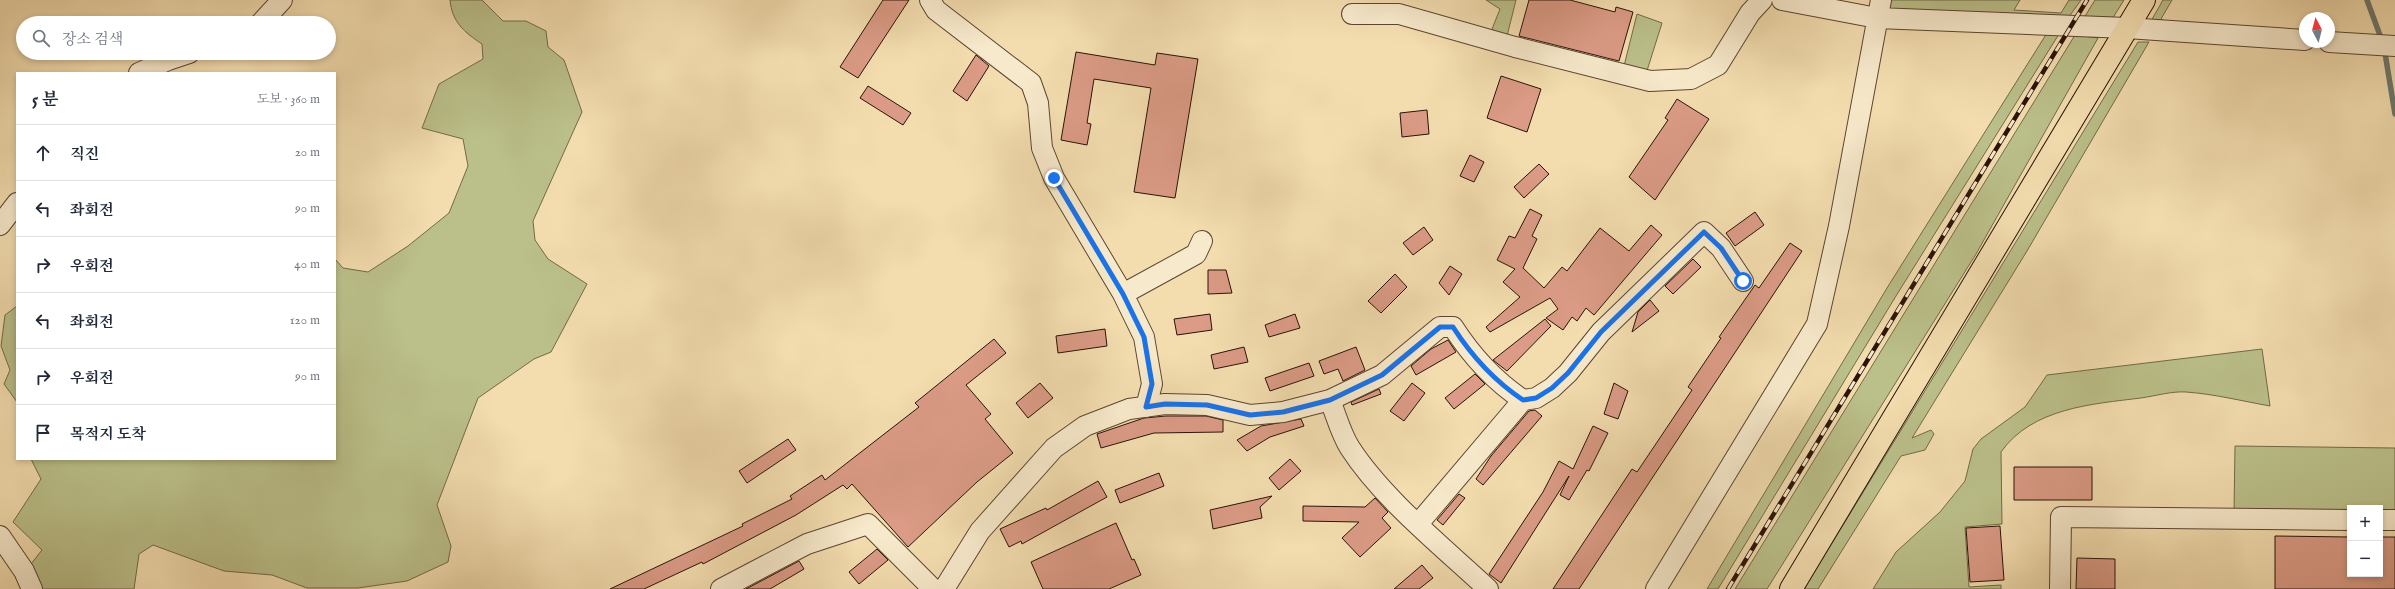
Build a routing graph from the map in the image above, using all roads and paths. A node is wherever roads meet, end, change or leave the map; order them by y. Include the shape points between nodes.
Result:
1 (282, 0) edge
2 (930, 0) edge
3 (1762, 0) edge
4 (1782, 0) edge
5 (2144, 0) edge
6 (1879, 9) edge
7 (1352, 14) dead end
8 (267, 16) edge
9 (2127, 28) junction
10 (2299, 40) edge
11 (2335, 42) edge
12 (2395, 46) edge
13 (168, 60) edge
14 (141, 72) edge
15 (16, 204) edge
16 (0, 225) edge
17 (1202, 241) dead end
18 (1743, 281) dead end
19 (1123, 294) junction
20 (1330, 400) junction
21 (1523, 400) junction
22 (1146, 407) junction
23 (2347, 520) edge
24 (2383, 520) edge
25 (2395, 520) edge
26 (1418, 524) junction
27 (0, 536) edge
28 (32, 589) edge
29 (721, 589) edge
30 (933, 589) edge
31 (944, 589) edge
32 (1488, 589) edge
33 (1656, 589) edge
34 (1791, 589) edge
35 (2060, 589) edge

1 - 8 street
2 - 19 street via 936,10 1031,83 1038,102 1042,148 1054,178
3 - 7 street via 1750,13 1718,65 1690,79 1650,82 1399,14
4 - 6 street
5 - 9 main road
6 - 9 street
6 - 33 street via 1839,226 1817,324
9 - 10 street
9 - 34 main road
11 - 12 street
13 - 14 street
15 - 16 street
17 - 19 street via 1196,254
18 - 21 street via 1721,248 1704,232 1601,332 1568,373 1552,388 1536,398
19 - 22 street via 1144,337 1152,384
20 - 21 street via 1382,375 1440,327 1453,327 1465,346 1507,390
20 - 22 street via 1283,412 1250,415 1207,405 1165,404
20 - 26 street via 1349,446 1364,468
21 - 26 street
22 - 31 street via 1129,409 1085,426 1054,448 980,531
23 - 35 street via 2061,517
24 - 25 street
26 - 32 street
27 - 28 street via 24,571
29 - 30 street via 807,544 868,524

